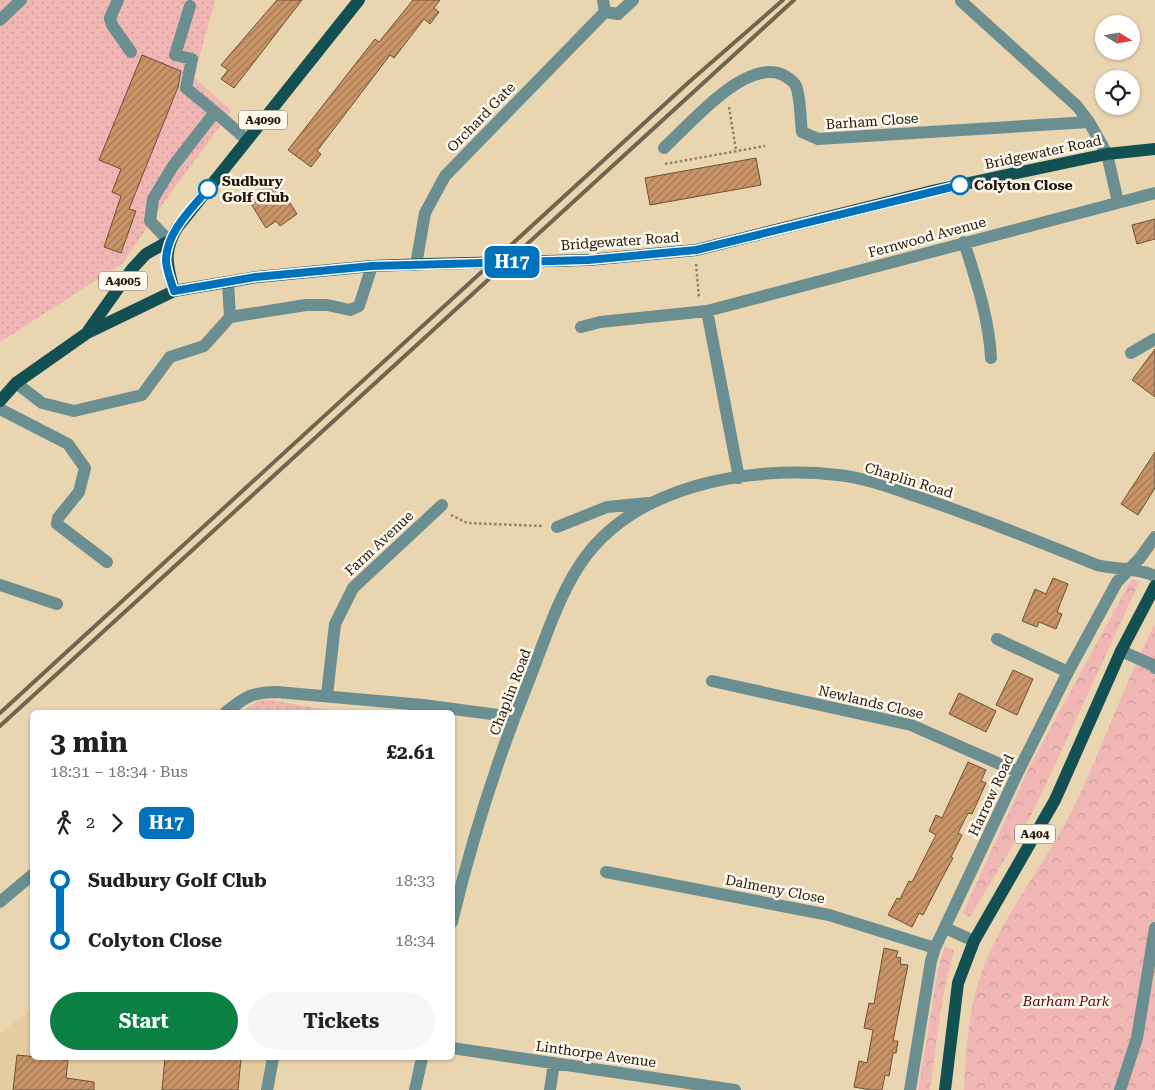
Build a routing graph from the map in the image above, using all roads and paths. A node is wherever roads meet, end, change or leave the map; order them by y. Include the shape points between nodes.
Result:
1 (22, 0) edge
2 (116, 0) edge
3 (359, 0) edge
4 (633, 0) edge
5 (961, 1) edge
6 (190, 6) dead end
7 (604, 6) edge
8 (0, 20) edge
9 (132, 52) dead end
10 (728, 98) dead end
11 (215, 112) junction
12 (1089, 122) junction
13 (247, 140) junction
14 (765, 146) dead end
15 (664, 148) dead end
16 (1155, 149) edge
17 (736, 151) junction
18 (1107, 154) junction
19 (665, 164) dead end
20 (1155, 193) edge
21 (1118, 202) junction
22 (169, 241) junction
23 (964, 242) junction
24 (696, 250) junction
25 (422, 265) junction
26 (372, 266) junction
27 (228, 282) junction
28 (696, 282) dead end
29 (174, 291) junction
30 (706, 311) junction
31 (230, 317) junction
32 (581, 327) dead end
33 (86, 333) junction
34 (1155, 339) edge
35 (1130, 353) dead end
36 (991, 358) dead end
37 (16, 383) junction
38 (0, 401) edge
39 (0, 409) edge
40 (738, 478) junction
41 (648, 503) junction
42 (442, 505) joint
43 (557, 527) joint
44 (1155, 537) edge
45 (108, 562) dead end
46 (1129, 569) junction
47 (1155, 576) edge
48 (0, 585) edge
49 (1155, 586) edge
50 (57, 604) dead end
51 (997, 639) dead end
52 (1121, 650) junction
53 (1155, 668) edge
54 (1068, 672) junction
55 (712, 681) dead end
56 (327, 695) junction
57 (228, 710) edge
58 (454, 710) edge
59 (455, 710) edge
60 (514, 717) junction
61 (1018, 772) junction
62 (606, 872) dead end
63 (30, 876) edge
64 (0, 902) edge
65 (455, 911) edge
66 (946, 928) junction
67 (1155, 928) edge
68 (974, 941) junction
69 (935, 948) junction
70 (1153, 958) edge
71 (455, 1048) edge
72 (273, 1060) edge
73 (422, 1060) edge
74 (554, 1063) junction
75 (267, 1090) edge
76 (415, 1090) edge
77 (550, 1090) edge
78 (735, 1090) edge
79 (910, 1090) edge
80 (945, 1090) edge
81 (1120, 1090) edge

1 - 8 street
2 - 9 street via 110,18 112,25
3 - 13 main road, A4090
4 - 7 street, Orchard Gate via 618,14
5 - 12 street via 1077,106
6 - 11 street via 175,55 192,59 186,88
7 - 25 street, Orchard Gate via 444,176 426,213
10 - 17 path
11 - 13 street
11 - 22 street via 153,199 150,221
12 - 15 street, Barham Close via 818,140 802,132 796,86 790,79 772,72 753,74 735,82
12 - 18 street
13 - 22 main road, A4090
14 - 17 path
16 - 18 main road, Bridgewater Road / A4005
17 - 19 path
18 - 21 street
18 - 24 main road, Bridgewater Road / A4005 via 936,190
20 - 21 street, Fernwood Avenue
21 - 23 street, Fernwood Avenue
22 - 29 main road via 166,261
22 - 33 main road, Bridgewater Road / A4005 via 146,254 132,269
23 - 30 street, Fernwood Avenue
23 - 36 street via 985,310
24 - 25 main road, Bridgewater Road / A4005, bridge via 588,260
24 - 28 path
25 - 26 main road, Bridgewater Road / A4005
26 - 27 main road, Bridgewater Road / A4005
26 - 31 street via 359,306 350,310 306,305
27 - 29 main road, Bridgewater Road / A4005
27 - 31 street
29 - 33 main road, Bridgewater Road / A4005
30 - 32 street, Fernwood Avenue via 600,322
30 - 40 street
31 - 37 street via 204,346 170,358 142,395 74,411 42,403
33 - 37 main road, Bridgewater Road / A4005
34 - 35 street
37 - 38 main road, Bridgewater Road / A4005
39 - 45 street via 68,444 85,468 79,492 58,518 57,524
40 - 41 street, Chaplin Road via 682,489
40 - 46 street, Chaplin Road via 784,472 840,475 974,516 1097,565
41 - 43 street, Chaplin Road via 607,508
41 - 60 street, Chaplin Road via 608,533 580,564 568,585
42 - 43 path via 452,517 467,523
42 - 56 street, Farm Avenue via 353,588 335,624
44 - 46 street, Harrow Road
46 - 47 street, Chaplin Road
46 - 54 street, Harrow Road via 1117,582
48 - 50 street
49 - 52 main road, A404
51 - 54 street
52 - 53 street
52 - 68 main road, A404 via 1054,800
54 - 61 street, Harrow Road
55 - 61 street, Newlands Close via 911,725
56 - 57 street via 258,692 243,698
56 - 58 street
59 - 60 street
60 - 65 street, Chaplin Road
61 - 66 street, Harrow Road
62 - 69 street, Dalmeny Close via 829,914
63 - 64 street
66 - 68 street
66 - 69 street, Harrow Road
67 - 70 street
68 - 80 main road, A404 via 958,983
69 - 79 street, Harrow Road
70 - 81 street via 1138,1038
71 - 74 street, Linthorpe Avenue
72 - 75 street
73 - 76 street
74 - 77 street
74 - 78 street, Linthorpe Avenue

